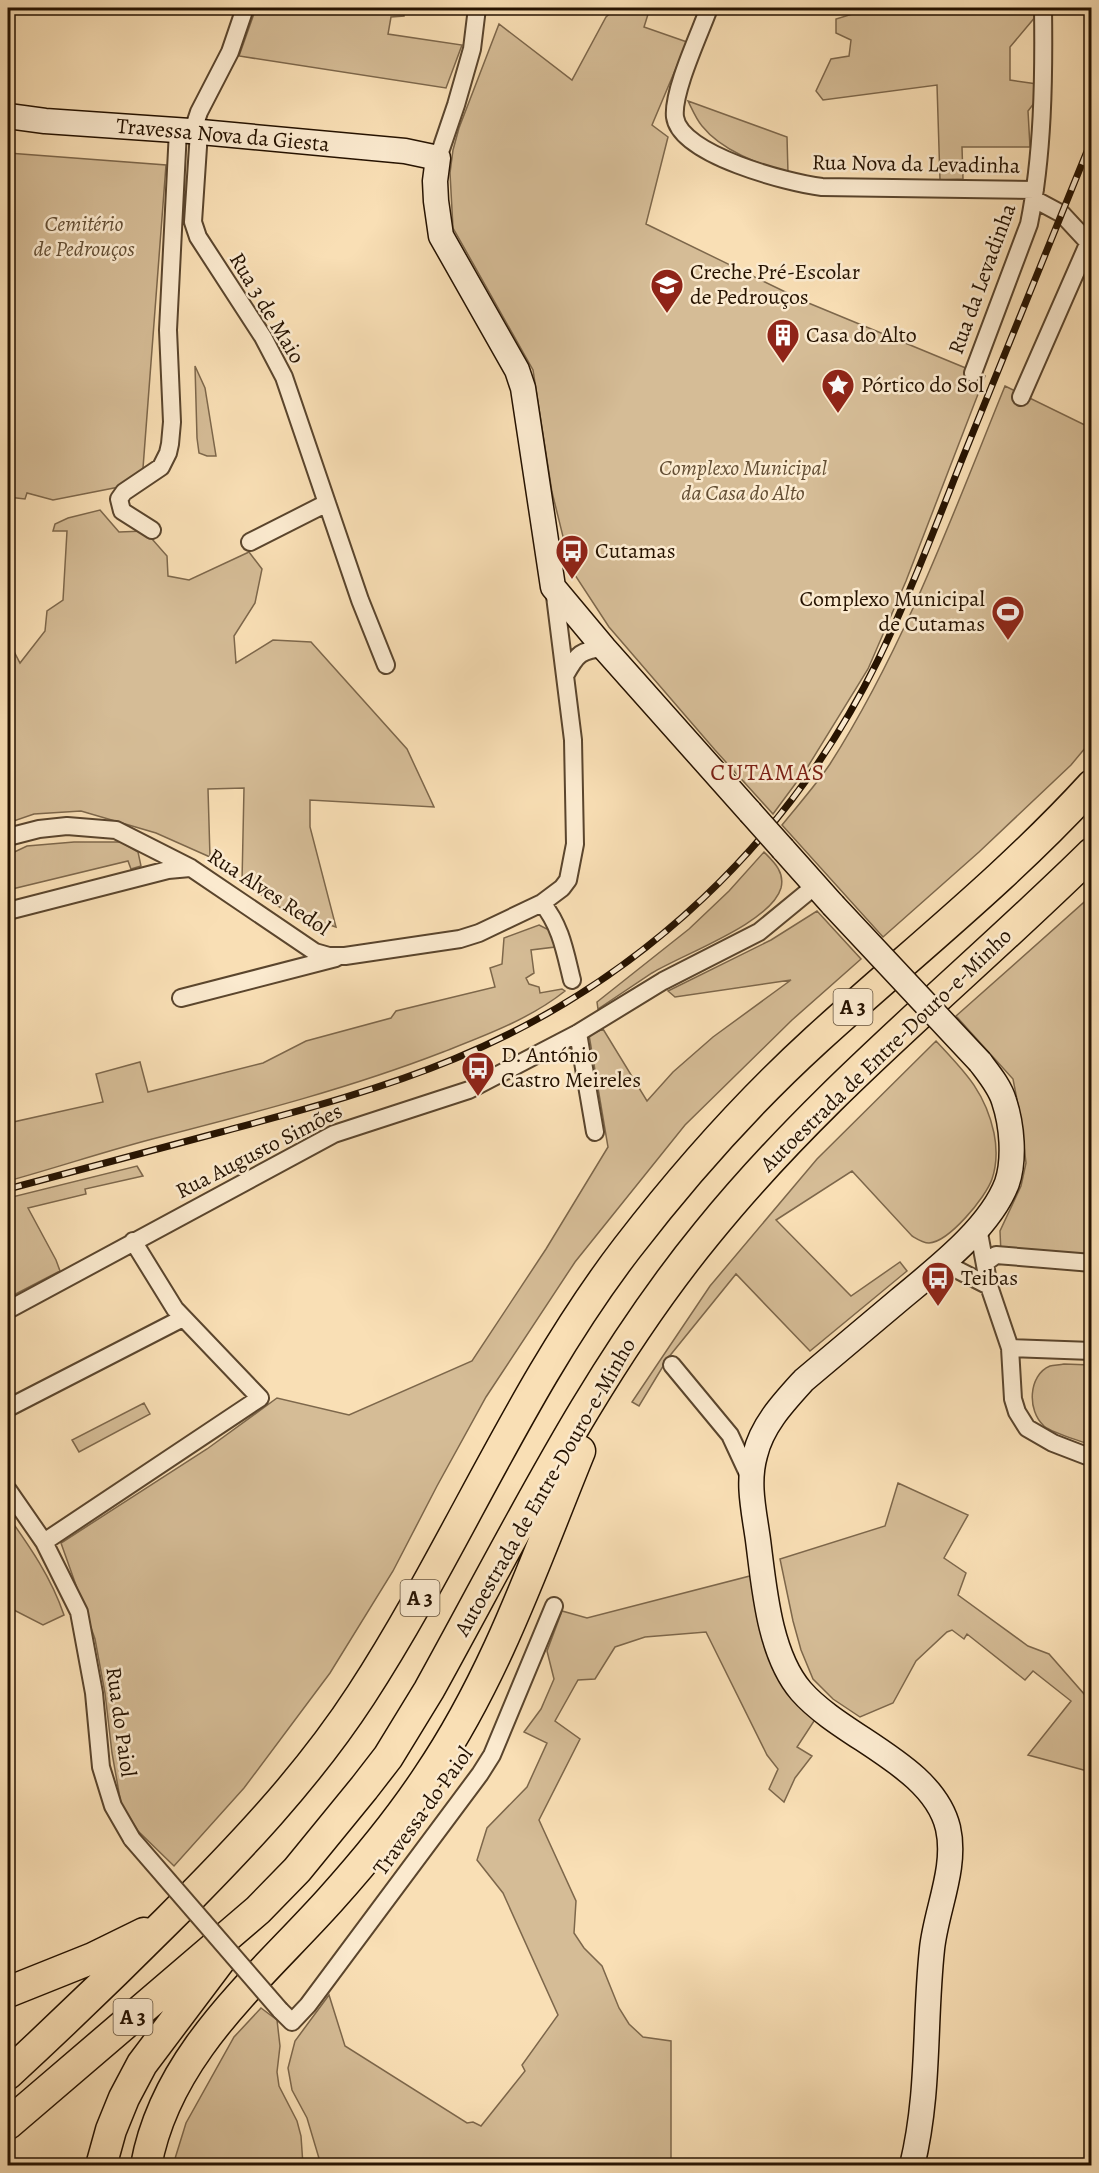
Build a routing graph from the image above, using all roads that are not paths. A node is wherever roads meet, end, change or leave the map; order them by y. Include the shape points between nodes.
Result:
1 (245, 8) edge
2 (477, 8) edge
3 (709, 8) edge
4 (1043, 8) edge
5 (8, 116) edge
6 (188, 131) junction
7 (438, 158) junction
8 (1035, 194) junction
9 (1090, 239) edge
10 (972, 374) dead end
11 (1020, 397) dead end
12 (327, 503) junction
13 (152, 530) dead end
14 (249, 542) dead end
15 (554, 587) junction
16 (604, 648) junction
17 (386, 665) dead end
18 (566, 674) junction
19 (1092, 785) edge
20 (8, 837) edge
21 (1092, 853) edge
22 (191, 868) junction
23 (815, 886) junction
24 (542, 903) junction
25 (8, 911) edge
26 (345, 956) junction
27 (572, 980) dead end
28 (181, 998) dead end
29 (578, 1033) junction
30 (595, 1132) dead end
31 (978, 1228) junction
32 (132, 1241) junction
33 (942, 1262) junction
34 (985, 1263) junction
35 (1092, 1263) edge
36 (989, 1286) junction
37 (8, 1310) edge
38 (183, 1318) junction
39 (1010, 1348) junction
40 (1092, 1351) edge
41 (617, 1359) junction
42 (672, 1365) dead end
43 (8, 1408) edge
44 (1092, 1458) edge
45 (750, 1478) junction
46 (8, 1490) edge
47 (44, 1542) junction
48 (554, 1606) dead end
49 (258, 1910) junction
50 (170, 1918) junction
51 (8, 1992) edge
52 (292, 2022) joint
53 (8, 2074) edge
54 (8, 2124) edge
55 (100, 2166) edge
56 (147, 2166) edge
57 (912, 2166) edge

1 - 6 street, Rua 3 de Maio via 230,52
2 - 7 street via 472,49
3 - 8 street, Rua Nova da Levadinha via 680,88 675,115 678,128 694,143 738,165 801,185
4 - 8 street, Rua da Levadinha
5 - 6 street, Travessa Nova da Giesta
6 - 7 street, Travessa Nova da Giesta via 405,151
6 - 12 street, Rua 3 de Maio via 193,222 198,237 263,337 284,377
6 - 13 street via 168,330 170,444 160,467 119,499 122,511
7 - 15 street via 435,181 441,236 517,370 523,388
8 - 9 street, Rua da Levadinha
8 - 10 street, Rua da Levadinha via 1029,224
9 - 11 street, Rua da Levadinha
12 - 14 street
12 - 17 street, Rua 3 de Maio
15 - 16 street
15 - 18 street, Rua Alves Redol
16 - 18 street via 582,652
16 - 23 street, bridge
18 - 24 street, Rua Alves Redol via 573,740 575,844 568,880
19 - 50 highway, A 3 via 1022,855 812,1043 743,1112 663,1203 601,1283 553,1355 396,1641 358,1700 259,1826
20 - 22 street, Rua Alves Redol via 67,826 116,830
21 - 41 highway, Autoestrada de Entre-Douro-e-Minho / A 3 via 794,1134 706,1233
22 - 25 street via 168,870
22 - 26 street, Rua Alves Redol via 315,952
23 - 29 street, Rua Augusto Simões via 759,932 663,981
23 - 31 street, bridge via 980,1062 1004,1100 1011,1150 1008,1181
24 - 26 street, Rua Alves Redol via 460,939
24 - 27 street via 560,932
26 - 28 street
29 - 30 street
29 - 32 street, Rua Augusto Simões via 469,1090 334,1134
31 - 33 street
31 - 34 street
32 - 37 street, Rua Augusto Simões
32 - 38 street
33 - 36 street
33 - 45 street via 804,1380 786,1400 761,1436
34 - 35 street via 996,1255
34 - 36 street
36 - 39 street
38 - 43 street
38 - 47 street via 260,1398
39 - 40 street
39 - 44 street via 1013,1400 1027,1428
41 - 49 highway, Autoestrada de Entre-Douro-e-Minho / A 3 via 388,1757 332,1828
41 - 56 highway via 501,1644 451,1741 380,1842 220,2018 195,2051 158,2122
42 - 45 street via 730,1435
45 - 57 street via 768,1614 789,1671 800,1690 822,1710 914,1775 930,1794 948,1828 949,1861 932,1948 924,2100
46 - 47 street, Rua do Paiol
47 - 52 street, Rua do Paiol, bridge via 79,1612 94,1693 101,1767 112,1806 132,1839
48 - 52 street, Travessa do Paiol via 492,1755
49 - 54 highway, Autoestrada de Entre-Douro-e-Minho / A 3
49 - 55 highway via 142,2064 123,2098
50 - 51 highway via 104,1953
50 - 53 highway, A 3

